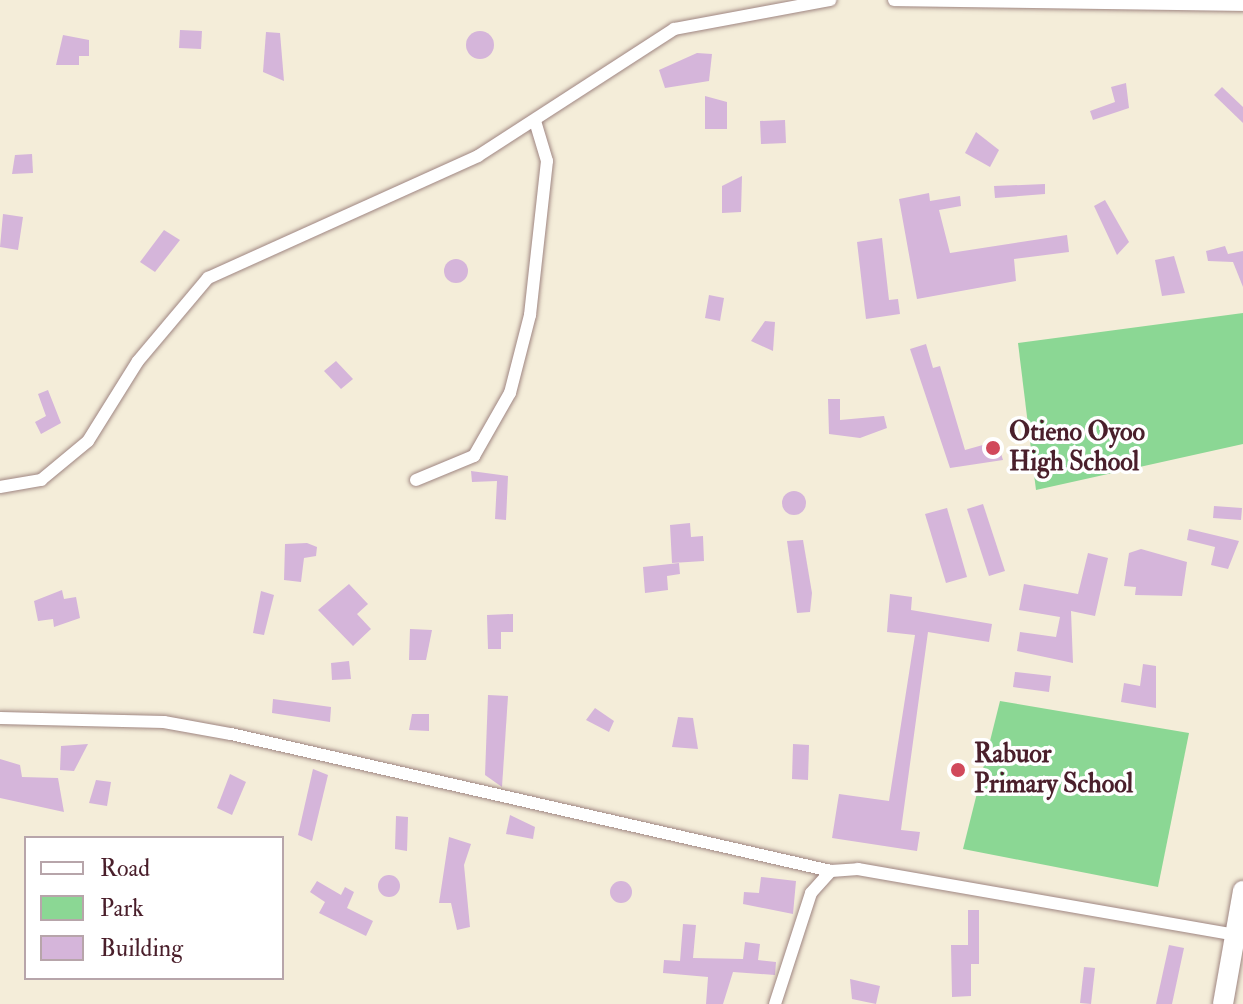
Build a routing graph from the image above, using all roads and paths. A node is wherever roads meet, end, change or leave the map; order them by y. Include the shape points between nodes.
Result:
1 (830, 0) edge
2 (894, 0) edge
3 (752, 5) edge
4 (1243, 5) edge
5 (535, 121) junction
6 (416, 480) dead end
7 (0, 487) edge
8 (0, 718) edge
9 (831, 871) junction
10 (1243, 891) edge
11 (1235, 935) junction
12 (775, 1004) edge
13 (1223, 1004) edge

1 - 3 street
2 - 4 street
3 - 5 street via 674,29
5 - 6 street via 547,161 530,315 510,393 474,456
5 - 7 street via 478,156 208,278 138,361 88,441 41,480
8 - 9 street via 164,722 231,734
9 - 11 street via 858,869
9 - 12 street via 811,893
10 - 11 highway
11 - 13 highway

